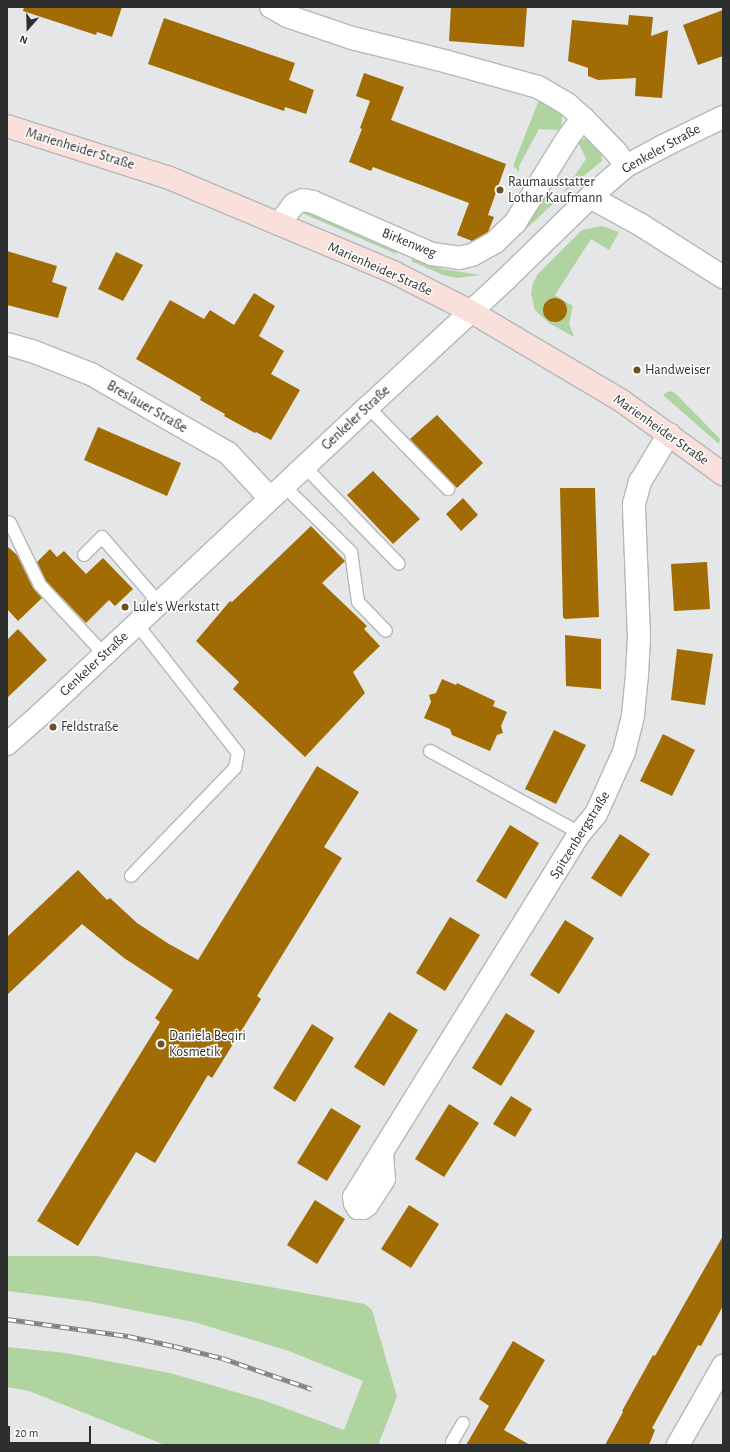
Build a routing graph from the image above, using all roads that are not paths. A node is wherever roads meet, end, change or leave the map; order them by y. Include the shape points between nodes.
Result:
1 (271, 7) edge
2 (723, 117) edge
3 (583, 118) junction
4 (7, 126) edge
5 (626, 166) junction
6 (590, 197) junction
7 (279, 224) junction
8 (723, 277) edge
9 (470, 311) junction
10 (7, 344) edge
11 (368, 406) junction
12 (669, 434) junction
13 (304, 466) junction
14 (723, 474) edge
15 (448, 489) dead end
16 (277, 492) junction
17 (7, 522) edge
18 (84, 555) dead end
19 (400, 564) dead end
20 (159, 603) junction
21 (137, 624) junction
22 (386, 631) dead end
23 (104, 654) junction
24 (7, 744) edge
25 (430, 751) dead end
26 (580, 834) junction
27 (131, 876) dead end
28 (382, 1153) dead end
29 (723, 1366) edge
30 (463, 1423) dead end
31 (453, 1445) edge
32 (678, 1445) edge

1 - 3 street via 287,16 352,38 538,87
2 - 5 street, Genkeler Straße
3 - 5 street
3 - 7 street, Birkenweg via 515,223 495,242 472,255 459,258 432,254 313,202 303,200 294,204
4 - 7 main road, Marienheider Straße via 167,176
5 - 6 street, Genkeler Straße
6 - 8 street via 641,225
6 - 9 street, Genkeler Straße
7 - 9 main road, Marienheider Straße via 395,273
9 - 11 street, Genkeler Straße
9 - 12 main road, Marienheider Straße via 622,401
10 - 16 street, Breslauer Straße via 91,374 228,453
11 - 13 street, Genkeler Straße
11 - 15 lane
12 - 14 main road, Marienheider Straße
12 - 26 street, Spitzenbergstraße via 640,482 634,504 639,637 633,715 624,752 611,784 596,814
13 - 16 street, Genkeler Straße
13 - 19 lane
16 - 20 street, Genkeler Straße
16 - 22 lane via 351,552 358,602
17 - 23 lane via 10,523 40,585
18 - 20 lane via 102,537
20 - 21 street, Genkeler Straße
21 - 23 street, Genkeler Straße
21 - 27 lane via 238,753 235,768
23 - 24 street, Genkeler Straße
25 - 26 lane
26 - 28 street, Spitzenbergstraße
29 - 32 street
30 - 31 lane via 452,1442

